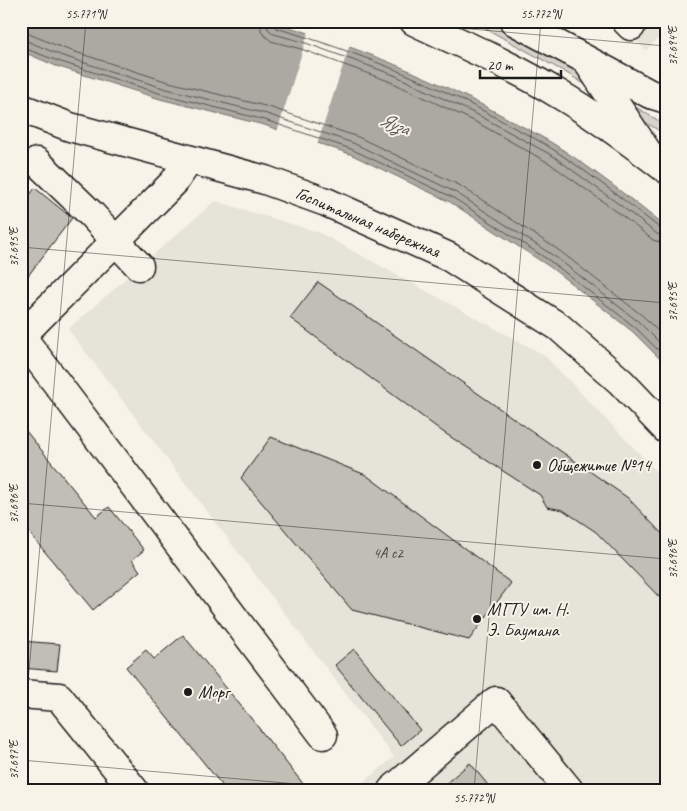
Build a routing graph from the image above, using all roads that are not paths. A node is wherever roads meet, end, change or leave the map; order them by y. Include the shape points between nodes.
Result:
1 (414, 21) edge
2 (514, 21) edge
3 (586, 60) junction
4 (666, 99) edge
5 (21, 108) edge
6 (190, 160) junction
7 (37, 162) dead end
8 (659, 164) edge
9 (116, 242) junction
10 (139, 266) dead end
11 (21, 336) edge
12 (666, 429) edge
13 (21, 694) edge
14 (323, 735) dead end
15 (134, 790) edge
16 (392, 790) edge
17 (569, 790) edge

1 - 8 main road via 557,93
2 - 3 main road
3 - 4 main road via 650,94
3 - 8 main road
5 - 6 main road, Госпитальная набережная via 70,127
6 - 9 main road via 174,182
6 - 12 main road, Госпитальная набережная via 265,180 326,202 449,256 559,327 621,382
7 - 9 main road
9 - 10 main road
9 - 11 main road
11 - 14 main road
13 - 15 main road via 59,697
16 - 17 main road via 496,701

